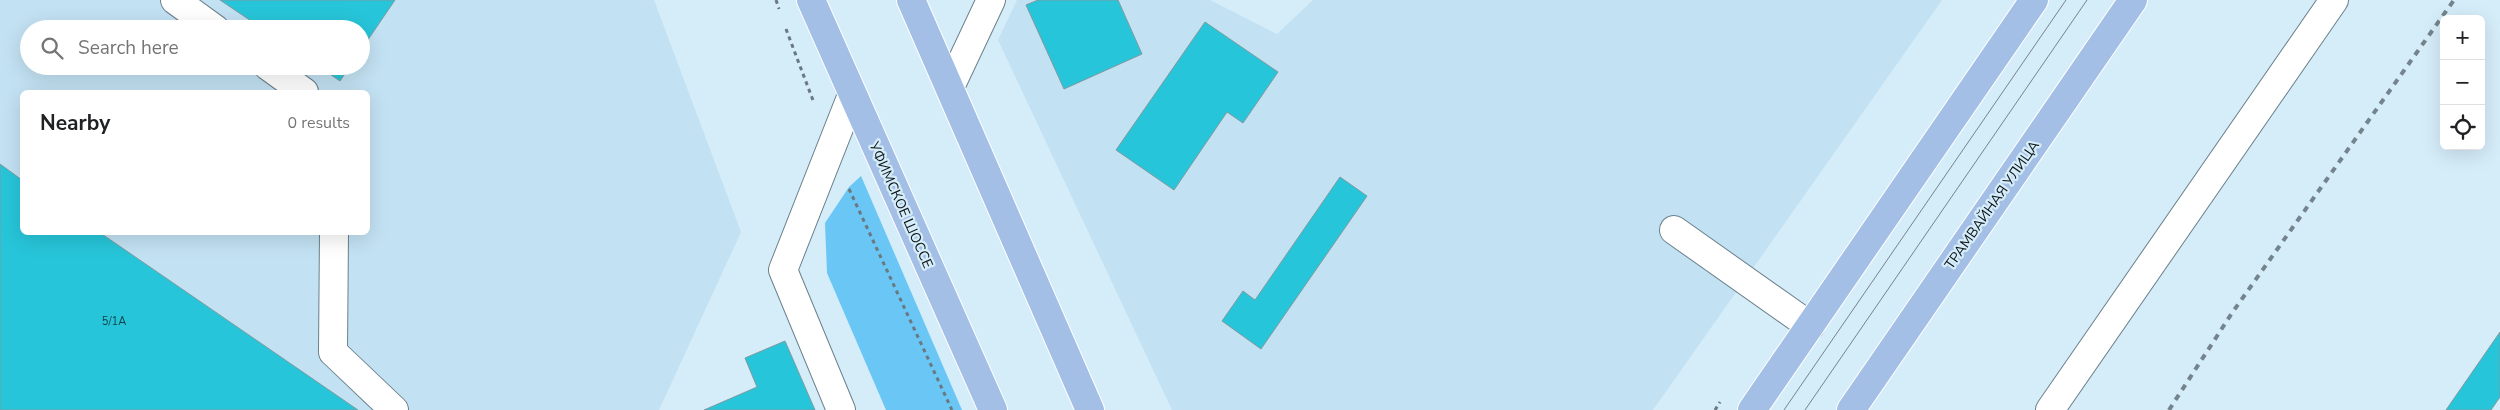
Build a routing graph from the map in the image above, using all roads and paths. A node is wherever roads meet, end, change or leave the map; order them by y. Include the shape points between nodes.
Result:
1 (175, 0) edge
2 (776, 0) edge
3 (811, 0) edge
4 (911, 0) edge
5 (990, 0) edge
6 (2034, 0) edge
7 (2134, 0) edge
8 (2334, 0) edge
9 (782, 19) dead end
10 (203, 20) edge
11 (786, 28) dead end
12 (280, 75) edge
13 (950, 87) junction
14 (301, 90) edge
15 (852, 95) junction
16 (831, 150) junction
17 (1674, 230) dead end
18 (334, 235) edge
19 (1810, 326) junction
20 (394, 410) edge
21 (841, 410) edge
22 (952, 410) edge
23 (993, 410) edge
24 (1090, 410) edge
25 (1752, 410) edge
26 (1851, 410) edge
27 (2050, 410) edge

1 - 10 lane
2 - 9 path
3 - 15 main road, УФИМСКОЕ ШОССЕ
4 - 13 main road
5 - 13 lane
6 - 19 main road
7 - 26 main road, ТРАМВАЙНАЯ УЛИЦА
8 - 27 lane
11 - 16 path
12 - 14 lane
13 - 24 main road
15 - 16 lane
15 - 23 main road, УФИМСКОЕ ШОССЕ
16 - 21 lane via 783,270
16 - 22 path
17 - 19 lane
18 - 20 lane via 333,352
19 - 25 main road

